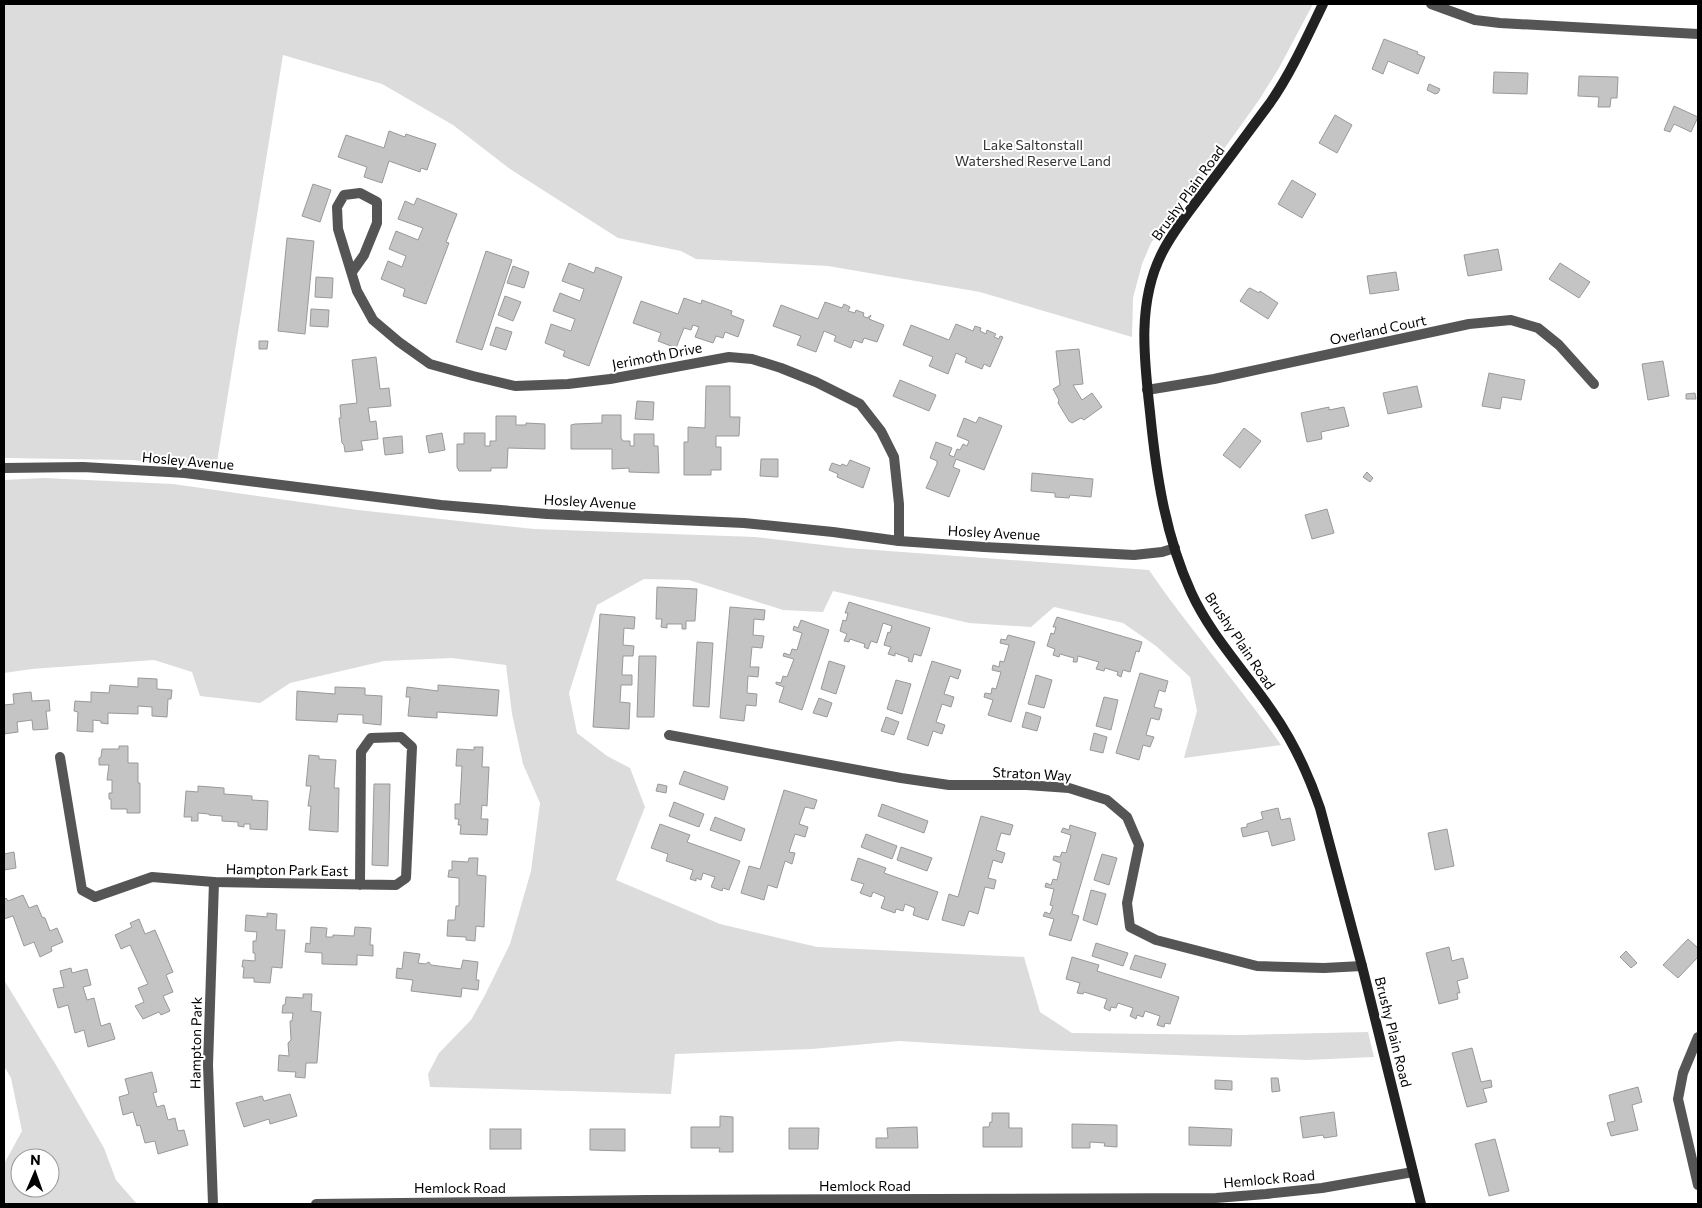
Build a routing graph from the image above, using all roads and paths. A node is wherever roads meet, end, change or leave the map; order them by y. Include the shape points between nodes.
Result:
1 (1324, 4) edge
2 (1431, 4) edge
3 (1698, 34) edge
4 (352, 272) junction
5 (1594, 384) dead end
6 (1147, 390) junction
7 (4, 468) edge
8 (899, 541) junction
9 (1175, 548) junction
10 (669, 735) dead end
11 (60, 757) dead end
12 (214, 882) junction
13 (360, 885) junction
14 (1362, 966) junction
15 (1698, 1037) edge
16 (1413, 1172) junction
17 (1698, 1185) edge
18 (646, 1202) edge
19 (923, 1202) edge
20 (1162, 1202) edge
21 (402, 1203) edge
22 (212, 1204) edge
23 (316, 1204) edge
24 (1421, 1204) edge

1 - 6 main road, Brushy Plain Road via 1272,100 1174,232 1155,266 1144,321
2 - 3 street via 1475,20 1500,23
4 - 4 street, Jerimoth Drive via 364,255 377,223 377,202 360,193 344,195 337,207 338,229
4 - 8 street, Jerimoth Drive via 373,320 430,364 515,386 610,379 729,357 752,359 816,382 860,404 881,431 894,457
5 - 6 street, Overland Court via 1559,345 1538,328 1511,320 1469,324 1214,379
6 - 9 main road, Brushy Plain Road via 1160,489
7 - 8 street, Hosley Avenue via 83,467 185,473 441,505 547,514 744,523
8 - 9 street, Hosley Avenue via 1134,556
9 - 14 main road, Brushy Plain Road via 1206,620 1272,710 1301,760 1320,808
10 - 14 street, Straton Way via 901,778 949,785 1069,788 1107,800 1126,817 1139,845 1127,903 1130,927 1156,940 1257,966
11 - 12 street, Hampton Park East via 82,890 95,897 152,877
12 - 13 street, Hampton Park East
12 - 22 street, Hampton Park via 208,1065
13 - 13 street, Hampton Park East via 396,885 406,878 412,747 401,737 371,738 361,752
14 - 16 main road, Brushy Plain Road
15 - 17 street via 1683,1074 1678,1099
16 - 20 street, Hemlock Road via 1322,1188
16 - 24 main road, Brushy Plain Road
18 - 19 street, Hemlock Road
18 - 21 street, Hemlock Road
19 - 20 street, Hemlock Road
21 - 23 street, Hemlock Road

